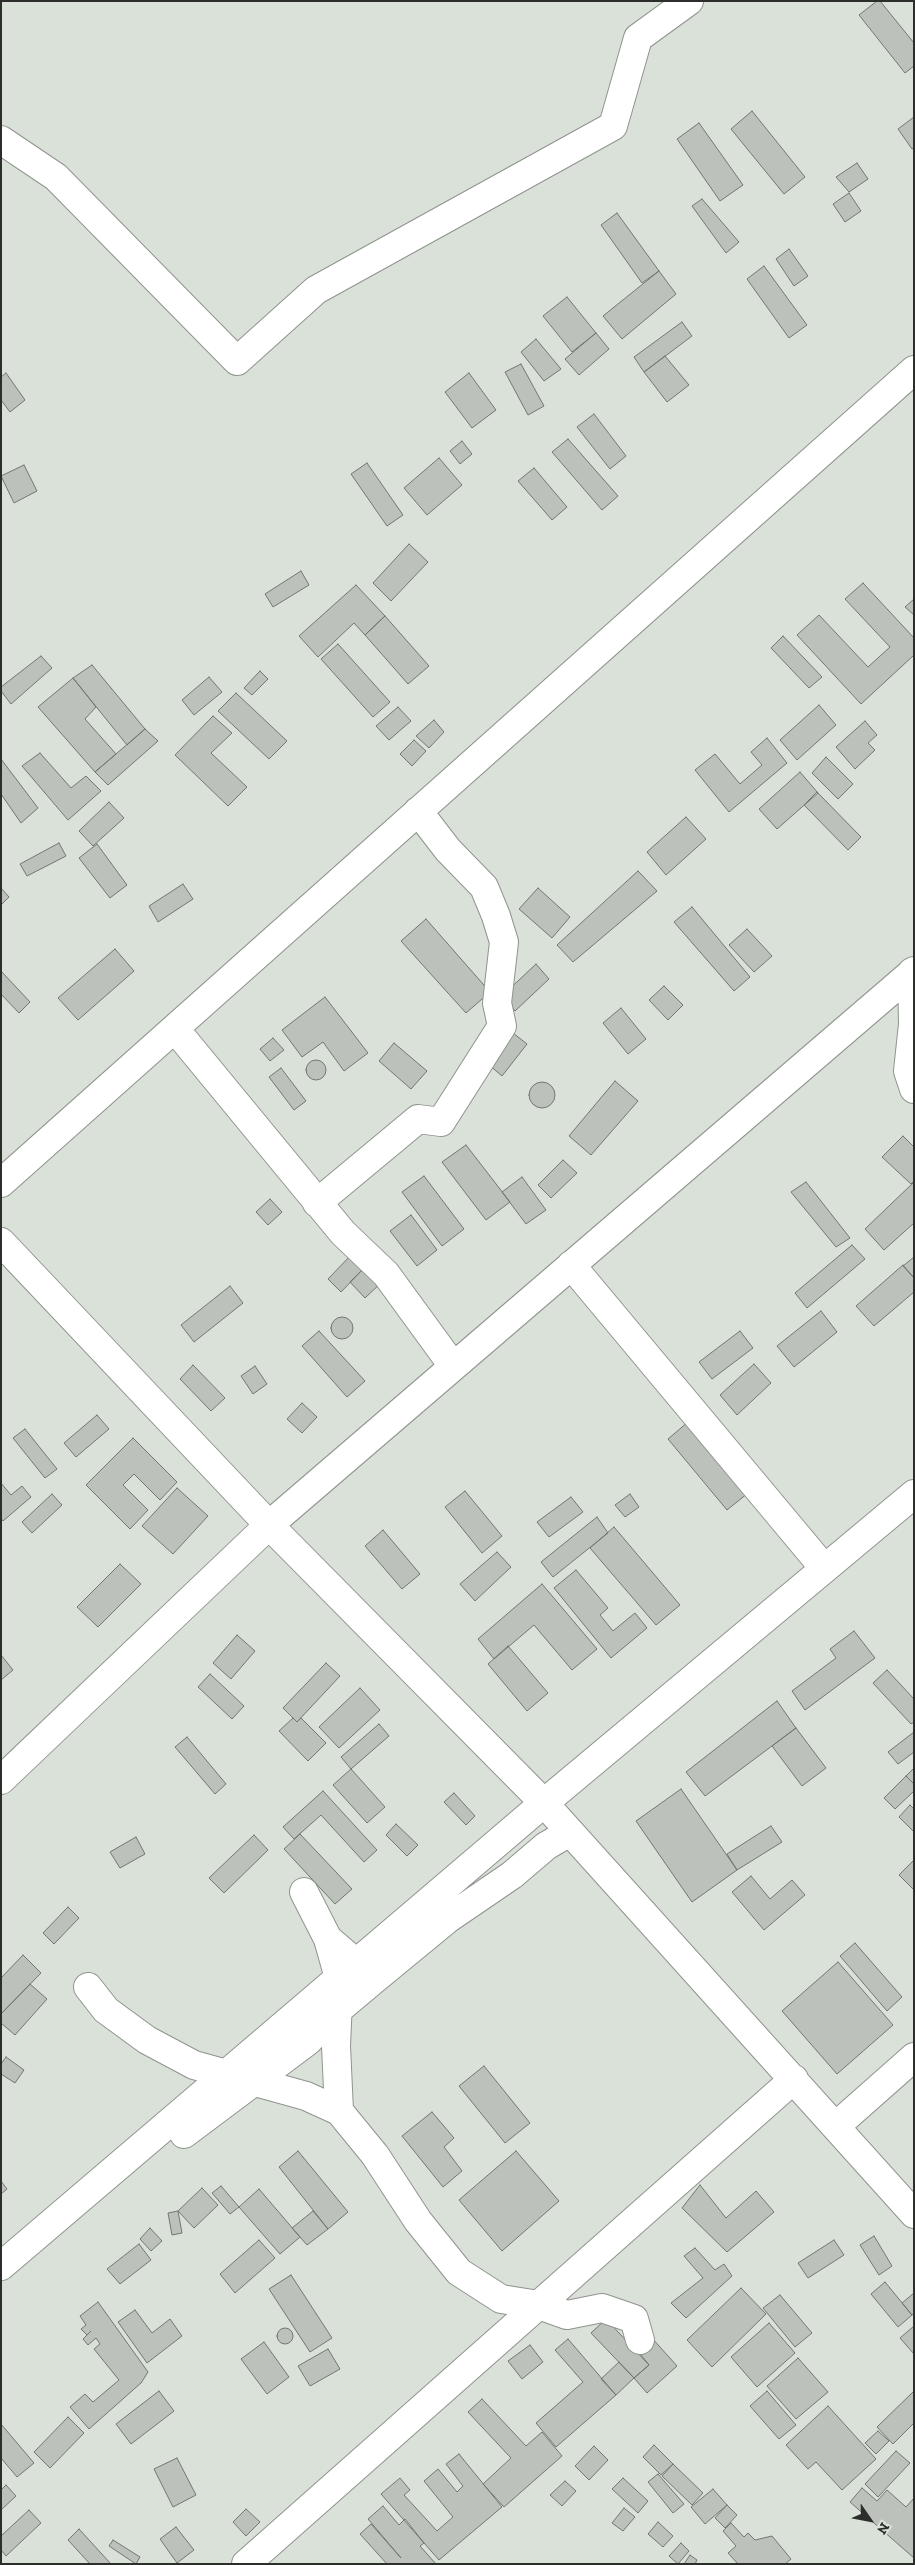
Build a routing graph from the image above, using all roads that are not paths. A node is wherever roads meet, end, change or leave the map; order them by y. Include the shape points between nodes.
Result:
1 (689, 1) edge
2 (1, 140) edge
3 (914, 370) edge
4 (418, 811) junction
5 (913, 971) edge
6 (175, 1028) junction
7 (914, 1089) edge
8 (1, 1183) edge
9 (317, 1203) junction
10 (1, 1242) edge
11 (571, 1265) junction
12 (453, 1366) junction
13 (914, 1494) edge
14 (268, 1525) junction
15 (824, 1568) junction
16 (1, 1780) edge
17 (544, 1803) junction
18 (570, 1832) junction
19 (304, 1892) dead end
20 (355, 1974) junction
21 (88, 1987) dead end
22 (339, 2009) junction
23 (914, 2057) edge
24 (226, 2074) junction
25 (794, 2079) junction
26 (256, 2081) junction
27 (339, 2111) junction
28 (836, 2126) junction
29 (169, 2146) dead end
30 (914, 2214) edge
31 (1, 2266) edge
32 (500, 2299) junction
33 (539, 2305) junction
34 (510, 2331) junction
35 (640, 2340) dead end
36 (246, 2564) edge

1 - 2 street via 638,38 613,126 316,290 237,361 56,177
3 - 4 street
4 - 6 street
4 - 9 street via 448,850 484,887 496,916 504,942 497,1003 502,1026 440,1122 418,1119
5 - 7 street via 913,1024 908,1071
5 - 11 street
6 - 8 street
6 - 9 street
9 - 12 street via 342,1233 386,1274
10 - 14 street
11 - 12 street
11 - 15 street
12 - 14 street
13 - 15 street
14 - 16 street
14 - 17 street
15 - 17 street
17 - 18 street
17 - 20 street
18 - 20 street via 449,1918
18 - 25 street
19 - 20 street via 328,1939
20 - 22 street
20 - 24 street
21 - 24 street via 106,2010 147,2040 194,2065
22 - 26 street via 308,2041
22 - 27 street via 336,2046
23 - 28 street
24 - 26 street
24 - 31 street
25 - 28 street
25 - 33 street
26 - 27 street via 306,2096
26 - 29 street
27 - 32 street via 375,2155 418,2221 460,2272
28 - 30 street
32 - 33 street
32 - 34 street
33 - 34 street
33 - 35 street via 567,2315 602,2308 634,2319
34 - 36 street

